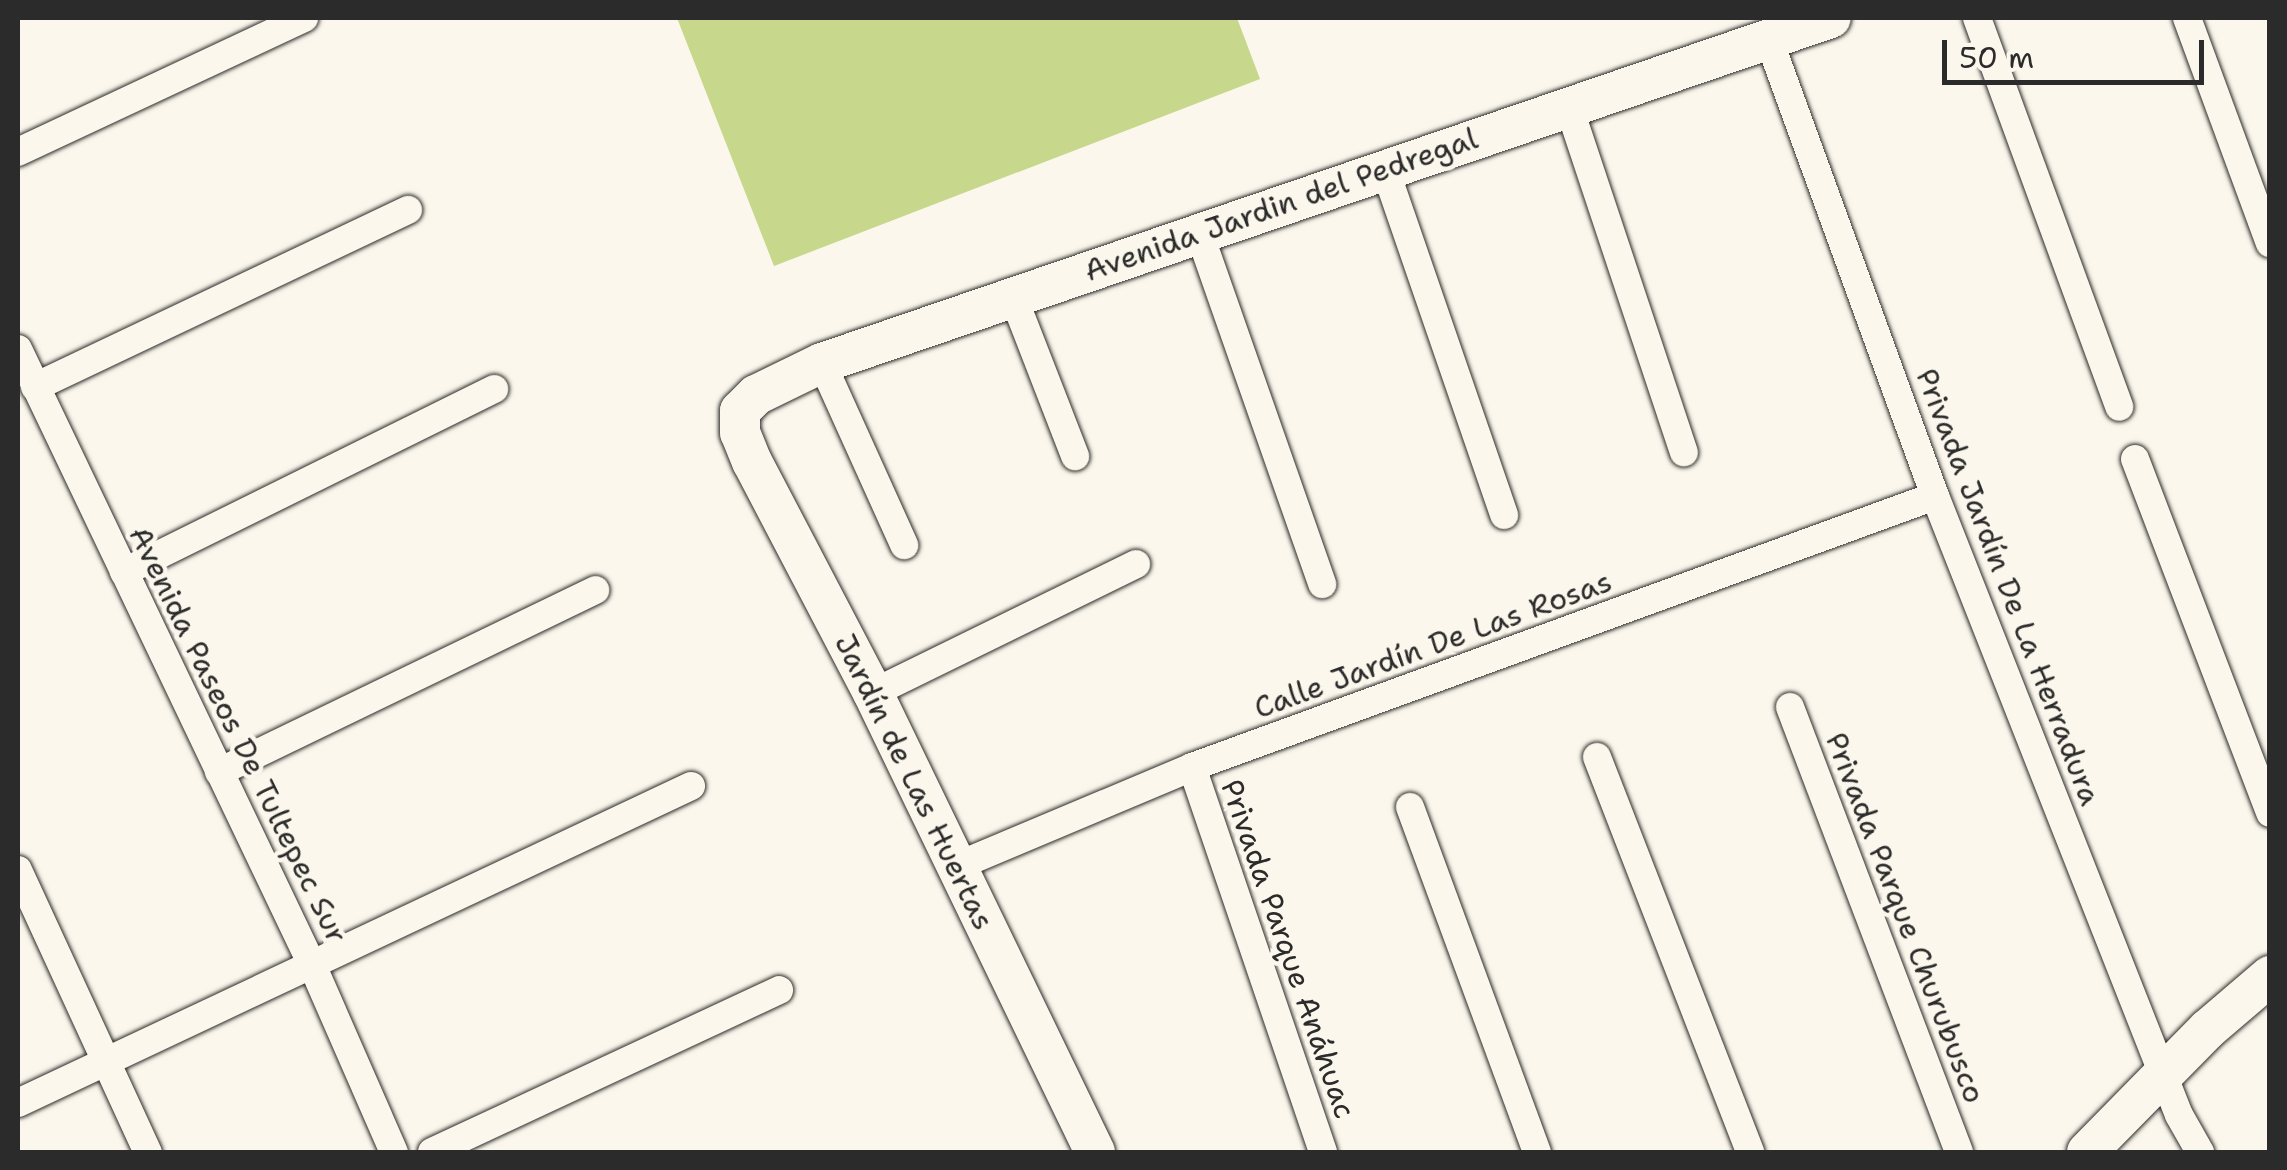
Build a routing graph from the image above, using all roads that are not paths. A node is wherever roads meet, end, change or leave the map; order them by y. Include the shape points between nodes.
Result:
1 (304, 18) edge
2 (1831, 18) edge
3 (1977, 18) edge
4 (2188, 18) edge
5 (1769, 40) junction
6 (1569, 107) junction
7 (18, 152) edge
8 (1385, 169) junction
9 (408, 210) dead end
10 (1200, 235) junction
11 (2270, 243) edge
12 (1014, 296) junction
13 (18, 349) edge
14 (822, 364) junction
15 (35, 386) junction
16 (494, 388) dead end
17 (2119, 407) dead end
18 (740, 411) joint
19 (1684, 452) dead end
20 (1075, 456) dead end
21 (2135, 459) dead end
22 (1935, 496) junction
23 (1504, 515) dead end
24 (904, 545) dead end
25 (1136, 564) dead end
26 (124, 572) junction
27 (1322, 584) dead end
28 (595, 590) dead end
29 (872, 693) junction
30 (1790, 708) dead end
31 (1597, 757) dead end
32 (1192, 767) junction
33 (220, 772) junction
34 (692, 786) dead end
35 (1410, 807) dead end
36 (2270, 814) edge
37 (957, 866) junction
38 (18, 870) edge
39 (312, 966) junction
40 (2270, 976) edge
41 (779, 990) dead end
42 (107, 1061) junction
43 (2164, 1077) junction
44 (18, 1103) edge
45 (148, 1152) edge
46 (394, 1152) edge
47 (432, 1152) edge
48 (1095, 1152) edge
49 (1323, 1152) edge
50 (1537, 1152) edge
51 (1750, 1152) edge
52 (1959, 1152) edge
53 (2087, 1152) edge
54 (2200, 1152) edge

1 - 7 street
2 - 5 street, Avenida Jardin del Pedregal
3 - 17 street
4 - 11 street
5 - 6 street, Avenida Jardin del Pedregal
5 - 22 street, Privada Jardín De La Herradura
6 - 8 street, Avenida Jardin del Pedregal
6 - 19 street
8 - 10 street, Avenida Jardin del Pedregal
8 - 23 street
9 - 15 street
10 - 12 street, Avenida Jardin del Pedregal
10 - 27 street
12 - 14 street, Avenida Jardin del Pedregal
12 - 20 street
13 - 15 street, Avenida Paseos De Tultepec Sur
14 - 18 street, Avenida Jardin del Pedregal via 756,395
14 - 24 street
15 - 26 street, Avenida Paseos De Tultepec Sur
16 - 26 street
18 - 29 street, Jardín de Las Huertas via 740,433 752,462
21 - 36 street
22 - 32 street, Calle Jardín De Las Rosas
22 - 43 street, Privada Jardín De La Herradura
25 - 29 street
26 - 33 street, Avenida Paseos De Tultepec Sur
28 - 33 street
29 - 37 street, Jardín de Las Huertas
30 - 52 street, Privada Parque Churubusco
31 - 51 street
32 - 37 street, Calle Jardín De Las Rosas
32 - 49 street, Privada Parque Anáhuac
33 - 39 street, Avenida Paseos De Tultepec Sur
34 - 39 street
35 - 50 street
37 - 48 street, Jardín de Las Huertas
38 - 42 street
39 - 42 street
39 - 46 street, Avenida Paseos De Tultepec Sur
40 - 43 street
41 - 47 street
42 - 44 street
42 - 45 street
43 - 53 street
43 - 54 street, Privada Jardín De La Herradura

